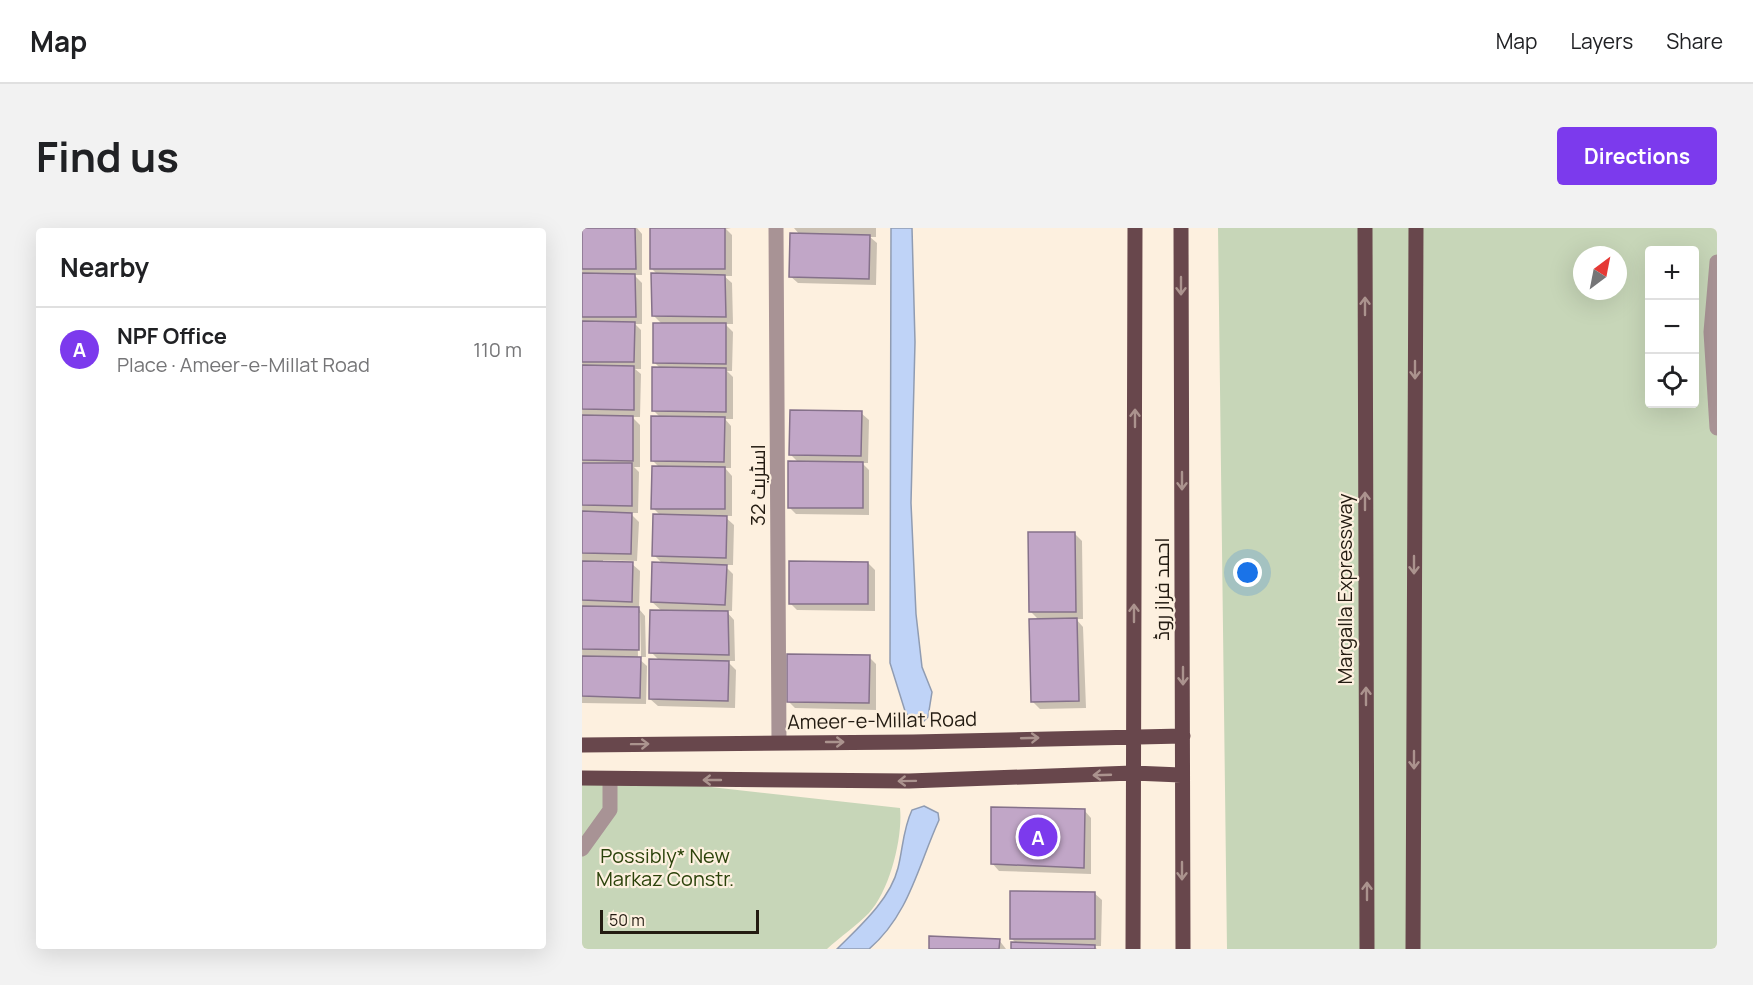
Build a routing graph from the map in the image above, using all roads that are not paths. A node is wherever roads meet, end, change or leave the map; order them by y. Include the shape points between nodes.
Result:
1 (776, 228) edge
2 (1135, 228) edge
3 (1181, 228) edge
4 (1365, 228) edge
5 (1416, 228) edge
6 (1717, 262) edge
7 (1717, 428) edge
8 (1133, 735) junction
9 (1183, 736) junction
10 (779, 742) junction
11 (582, 745) edge
12 (1133, 774) junction
13 (1181, 776) junction
14 (582, 778) edge
15 (610, 779) junction
16 (582, 849) edge
17 (1133, 949) edge
18 (1183, 949) edge
19 (1367, 949) edge
20 (1413, 949) edge

1 - 10 street, اسٹریٹ 32
8 -> 2 main road, احمد فراز روڈ
3 -> 9 main road, احمد فراز روڈ
19 -> 4 main road, Margalla Expressway
5 -> 20 main road
6 - 7 street via 1711,332
8 - 9 main road, Ameer-e-Millat Road
10 -> 8 main road, Ameer-e-Millat Road
8 - 12 main road, احمد فراز روڈ
9 - 13 main road, احمد فراز روڈ
11 -> 10 main road, Ameer-e-Millat Road
12 - 13 main road
12 -> 15 main road via 909,781
12 - 17 main road, احمد فراز روڈ
13 -> 18 main road, احمد فراز روڈ
14 - 15 main road
15 - 16 street via 610,810

